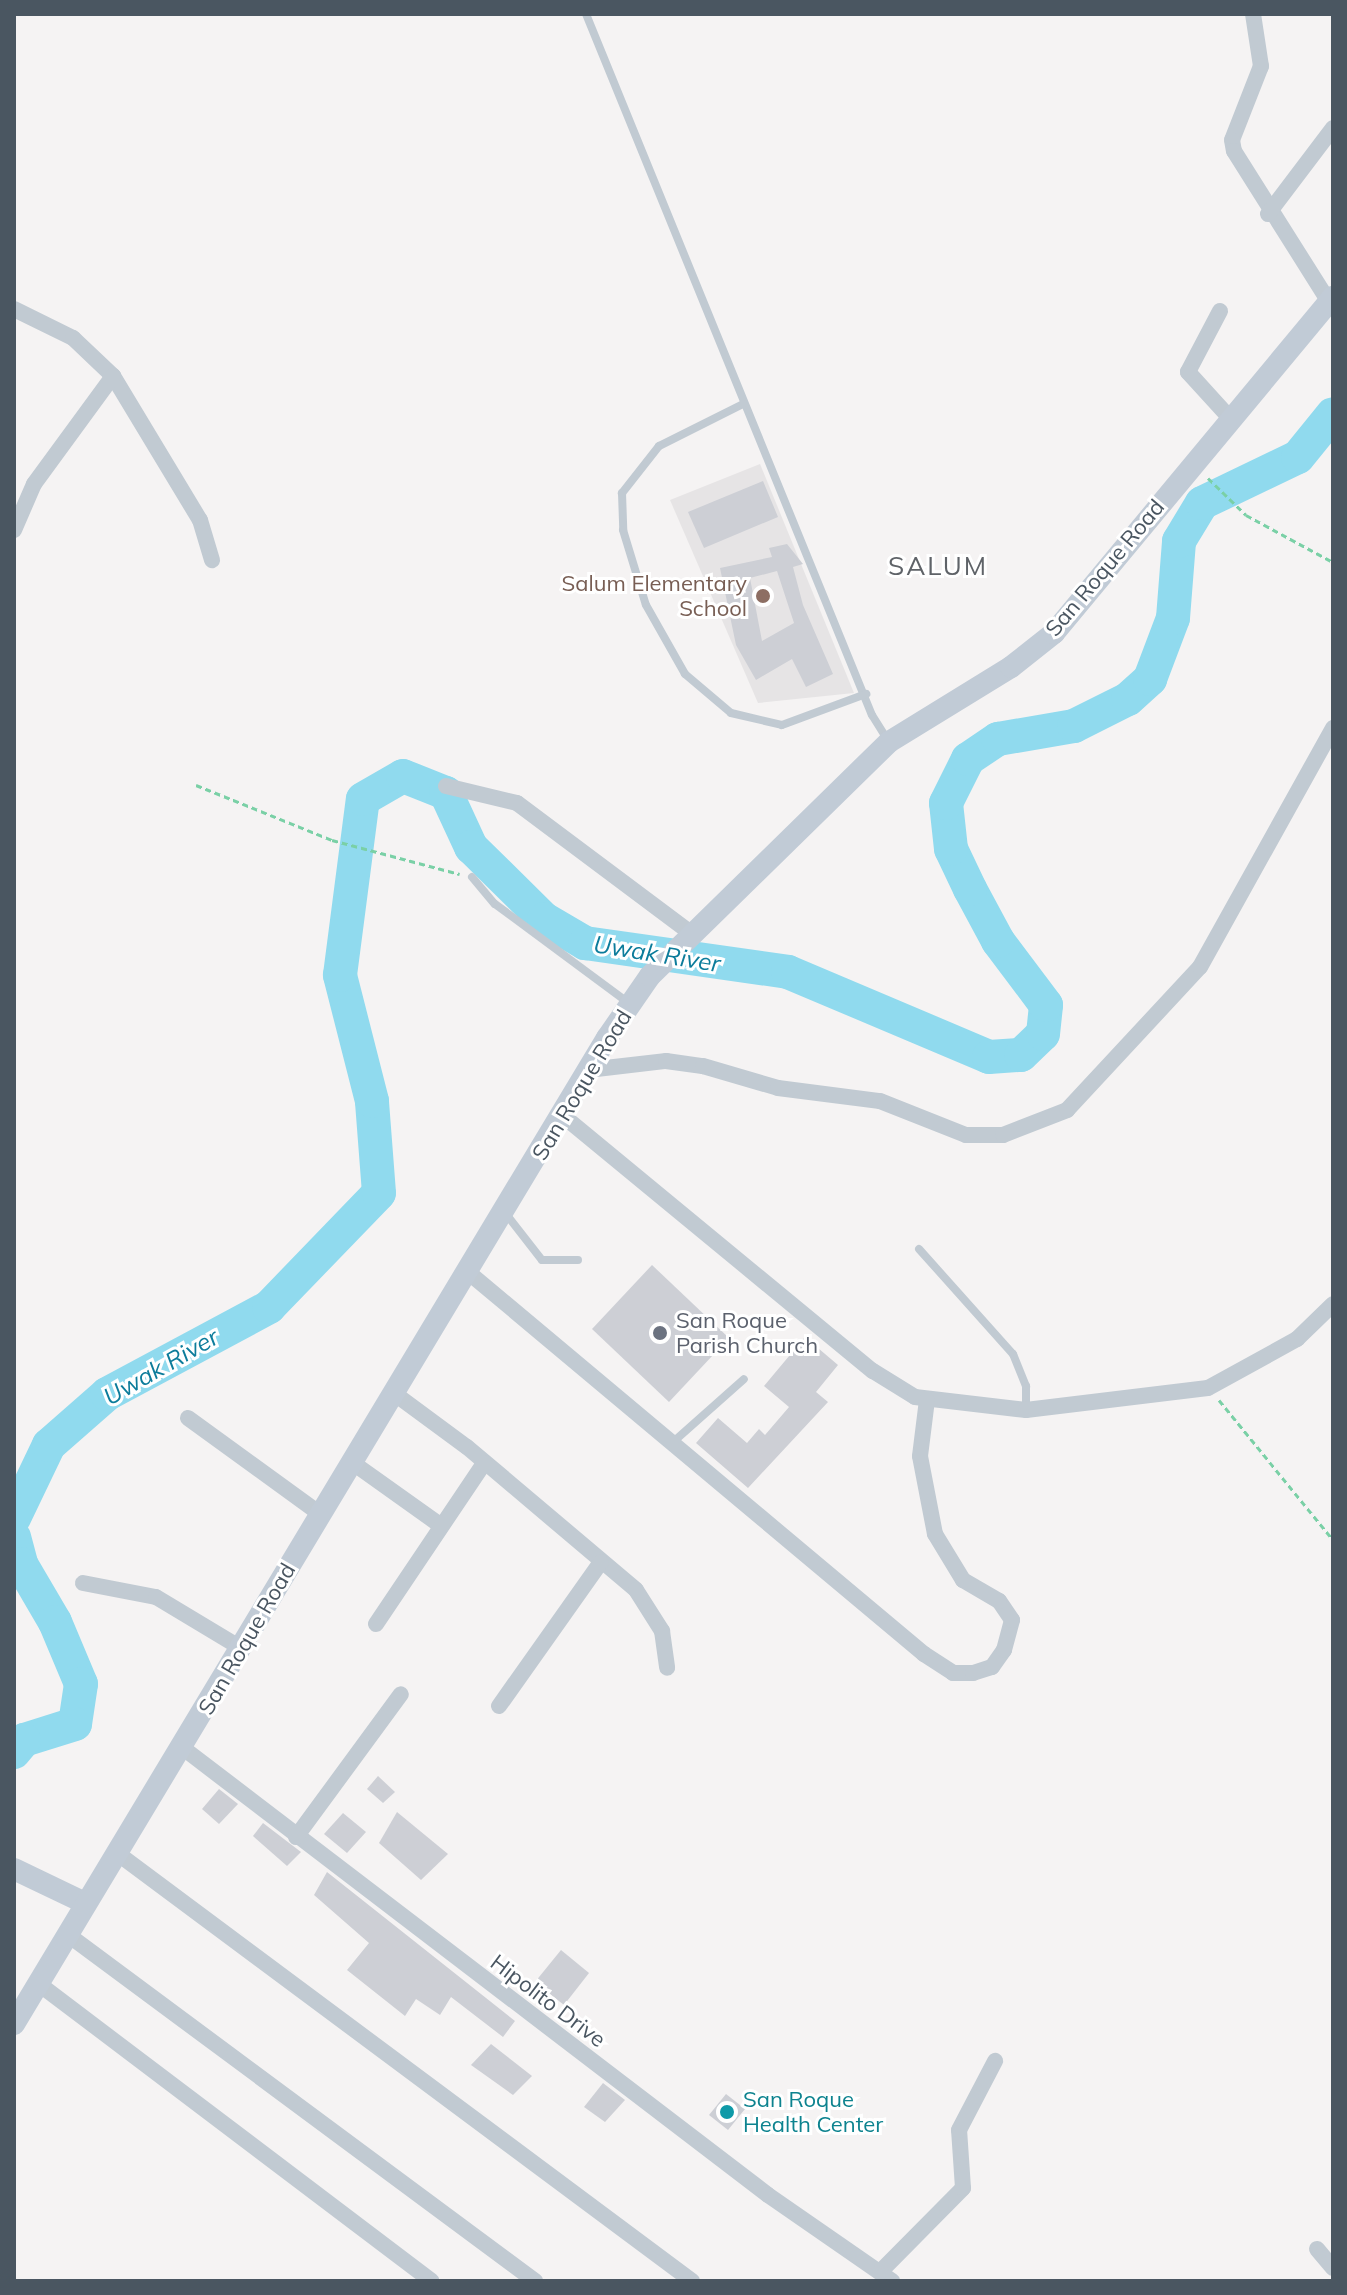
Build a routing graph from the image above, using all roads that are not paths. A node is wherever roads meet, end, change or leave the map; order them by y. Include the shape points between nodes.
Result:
1 (586, 14) edge
2 (1253, 14) edge
3 (1333, 128) edge
4 (1268, 214) junction
5 (1331, 299) edge
6 (14, 309) edge
7 (1220, 311) dead end
8 (113, 376) junction
9 (743, 404) junction
10 (1228, 416) junction
11 (14, 530) edge
12 (212, 560) dead end
13 (866, 694) junction
14 (1333, 728) edge
15 (889, 742) junction
16 (446, 786) dead end
17 (472, 877) road end
18 (691, 933) junction
19 (631, 1005) junction
20 (588, 1070) junction
21 (562, 1115) junction
22 (506, 1214) junction
23 (919, 1249) dead end
24 (578, 1260) dead end
25 (468, 1272) junction
26 (1333, 1304) edge
27 (744, 1379) dead end
28 (395, 1394) junction
29 (927, 1400) junction
30 (1026, 1410) junction
31 (188, 1418) dead end
32 (672, 1443) junction
33 (353, 1463) junction
34 (484, 1463) junction
35 (320, 1514) junction
36 (440, 1525) junction
37 (601, 1562) junction
38 (83, 1583) dead end
39 (376, 1624) dead end
40 (241, 1648) junction
41 (667, 1668) dead end
42 (401, 1694) dead end
43 (499, 1706) dead end
44 (183, 1748) junction
45 (296, 1837) junction
46 (117, 1853) junction
47 (14, 1869) edge
48 (85, 1903) junction
49 (67, 1934) junction
50 (39, 1984) junction
51 (14, 2024) edge
52 (995, 2061) dead end
53 (1317, 2249) dead end
54 (1333, 2268) edge
55 (886, 2277) edge
56 (431, 2281) edge
57 (535, 2281) edge
58 (692, 2281) edge

1 - 9 lane
2 - 4 street via 1261,66 1232,140 1241,171
3 - 4 street
4 - 5 street
5 - 10 street, San Roque Road
6 - 8 street via 73,338
7 - 10 street via 1188,372
8 - 11 street via 34,484
8 - 12 street via 200,520
9 - 13 lane
9 - 13 lane via 659,446 622,493 623,530 646,605 685,674 731,713 782,725
10 - 15 street, San Roque Road via 1054,633
13 - 15 lane
14 - 20 street via 1200,967 1067,1110 1003,1135 966,1135 880,1101 778,1088 703,1066 666,1061
15 - 18 street, San Roque Road
16 - 18 street via 517,803
17 - 19 lane via 495,904
18 - 19 street, San Roque Road
19 - 20 street, San Roque Road
20 - 21 street, San Roque Road
21 - 22 street, San Roque Road
21 - 29 street via 873,1371
22 - 24 lane via 542,1260
22 - 25 street, San Roque Road
23 - 30 lane via 1013,1354 1026,1386
25 - 28 street, San Roque Road
25 - 32 street
26 - 30 street via 1297,1339 1208,1388
27 - 32 lane
28 - 33 street, San Roque Road
28 - 34 street
29 - 30 street
29 - 32 street via 920,1456 935,1534 963,1580 999,1601 1012,1620 1004,1650 992,1667 973,1673 953,1673 924,1654
31 - 35 street
33 - 35 street, San Roque Road
33 - 36 street
34 - 36 street
34 - 37 street
35 - 40 street, San Roque Road
36 - 39 street
37 - 41 street via 653,1610
37 - 43 street
38 - 40 street via 156,1597
40 - 44 street, San Roque Road
42 - 45 street
44 - 45 street, Hipolito Drive
44 - 46 street, San Roque Road
45 - 55 street, Hipolito Drive via 768,2195
46 - 48 street, San Roque Road
46 - 58 street
47 - 48 street
48 - 49 street, San Roque Road
49 - 50 street, San Roque Road
49 - 57 street
50 - 51 street, San Roque Road
50 - 56 street
52 - 55 street via 959,2130 963,2188
53 - 54 street

